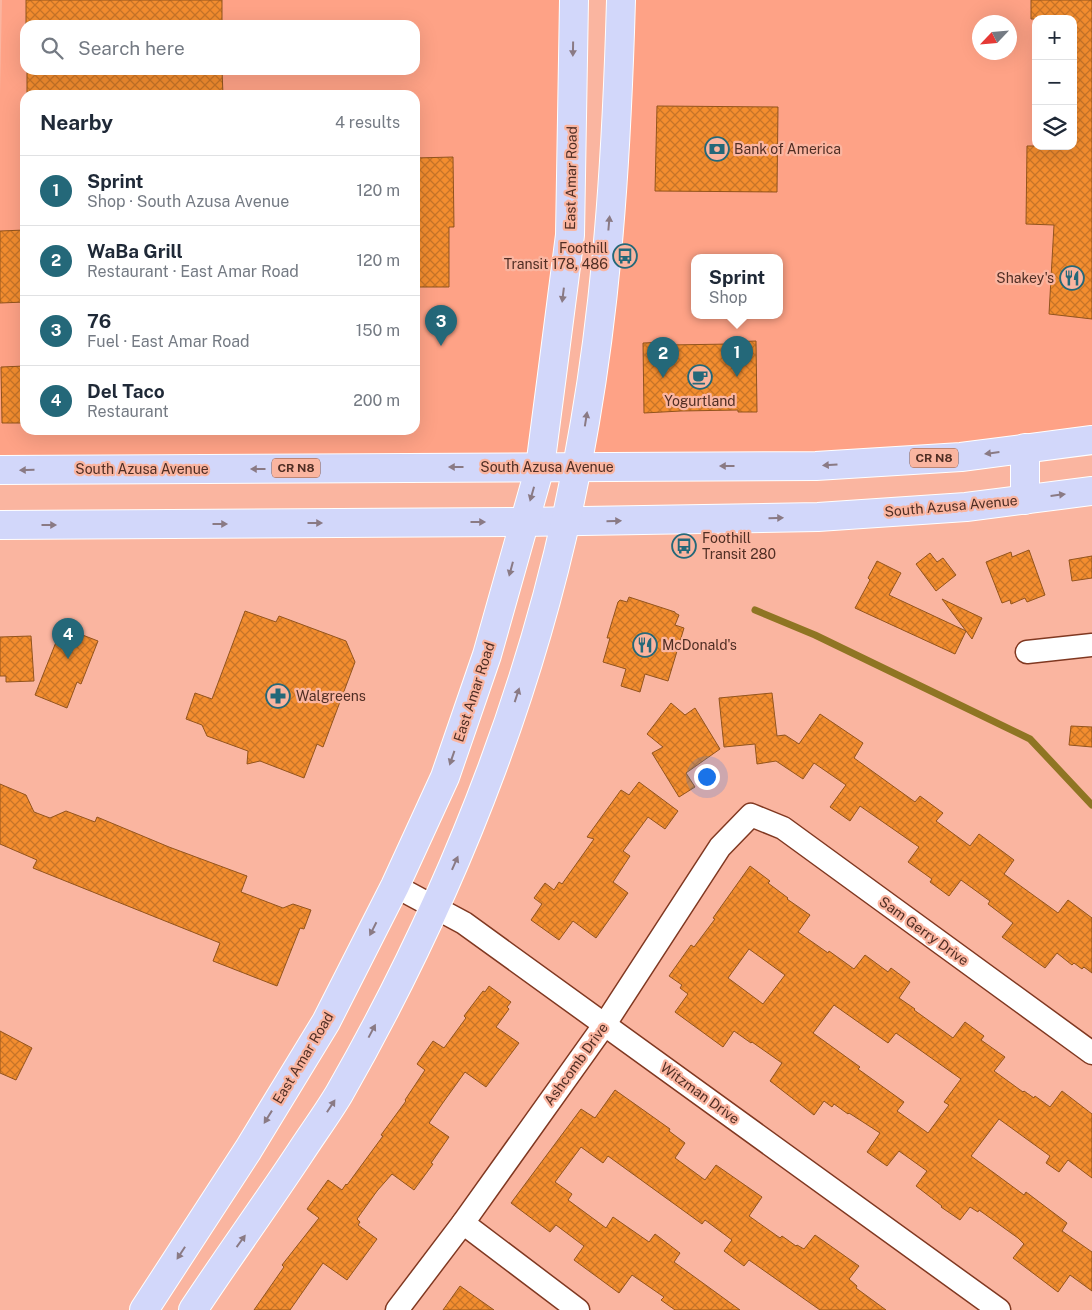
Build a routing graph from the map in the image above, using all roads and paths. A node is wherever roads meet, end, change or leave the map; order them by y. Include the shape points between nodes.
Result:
1 (574, 0) edge
2 (622, 0) edge
3 (1092, 440) edge
4 (1025, 448) junction
5 (540, 467) junction
6 (576, 467) junction
7 (0, 470) edge
8 (1092, 491) edge
9 (1025, 500) junction
10 (565, 521) junction
11 (524, 522) junction
12 (0, 525) edge
13 (1092, 645) edge
14 (1028, 652) dead end
15 (751, 816) joint
16 (395, 886) junction
17 (434, 907) junction
18 (605, 1024) junction
19 (1092, 1053) edge
20 (463, 1223) junction
21 (144, 1310) edge
22 (192, 1310) edge
23 (397, 1310) edge
24 (578, 1310) edge
25 (999, 1310) edge

1 -> 5 main road, East Amar Road via 570,235
6 -> 2 main road via 586,422 605,265 619,89
3 - 4 main road, South Azusa Avenue / CR N8
4 -> 6 main road, South Azusa Avenue / CR N8 via 961,457 816,466
4 - 9 main road
5 - 6 main road, South Azusa Avenue / CR N8
5 -> 7 main road, South Azusa Avenue / CR N8
5 -> 11 main road, East Amar Road
6 - 10 main road
9 -> 8 main road, South Azusa Avenue
10 -> 9 main road, South Azusa Avenue via 818,517
10 - 11 main road, South Azusa Avenue
17 -> 10 main road via 468,833 497,757 548,593
12 -> 11 main road, South Azusa Avenue
11 -> 16 main road, East Amar Road via 487,655 445,777
13 - 14 street
15 - 18 street, Ashcomb Drive via 720,847
15 - 19 street, Sam Gerry Drive via 783,828
16 - 17 street, Witzman Drive
16 -> 21 main road, East Amar Road via 326,1022
17 - 18 street, Witzman Drive via 464,923
22 -> 17 main road via 338,1095
18 - 20 street, Ashcomb Drive
18 - 25 street, Witzman Drive
20 - 23 street, Ashcomb Drive
20 - 24 street

